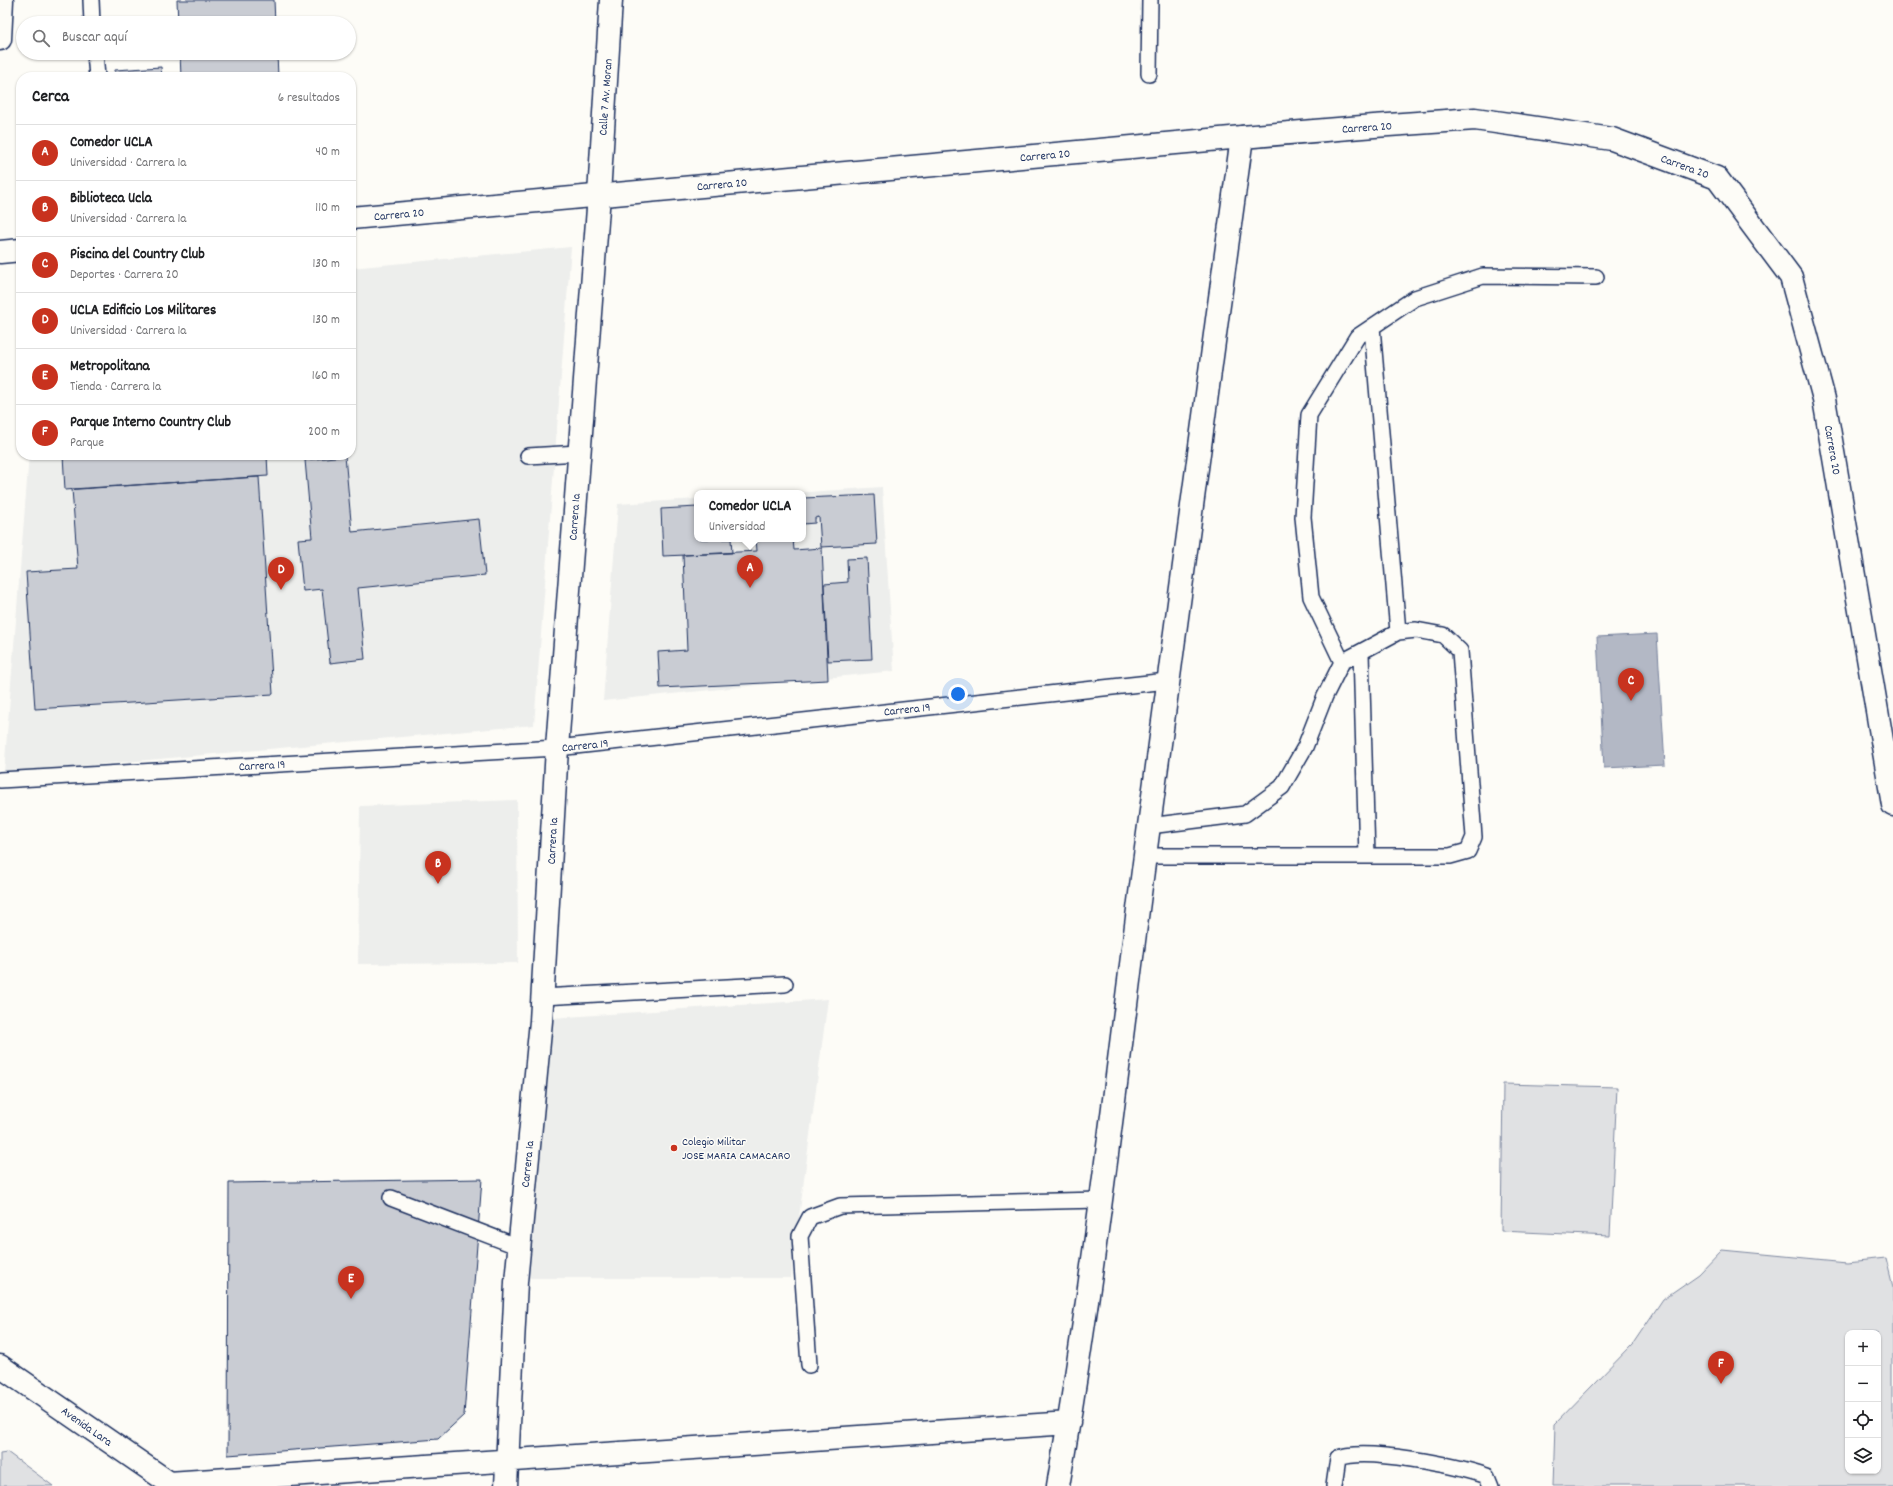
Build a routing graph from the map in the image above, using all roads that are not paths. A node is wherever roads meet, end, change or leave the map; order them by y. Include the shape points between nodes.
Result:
1 (2, 0) edge
2 (91, 0) edge
3 (611, 0) edge
4 (1150, 0) edge
5 (92, 16) edge
6 (0, 39) edge
7 (96, 60) edge
8 (97, 72) edge
9 (1148, 74) dead end
10 (1242, 137) junction
11 (599, 195) junction
12 (356, 218) edge
13 (16, 250) edge
14 (0, 252) edge
15 (1596, 277) dead end
16 (1372, 327) junction
17 (579, 453) junction
18 (528, 456) dead end
19 (1398, 632) junction
20 (1360, 653) junction
21 (1342, 662) junction
22 (1167, 680) junction
23 (557, 748) junction
24 (0, 780) edge
25 (1893, 805) edge
26 (1148, 826) junction
27 (1144, 856) junction
28 (1367, 856) junction
29 (785, 984) dead end
30 (542, 997) junction
31 (391, 1198) dead end
32 (1100, 1200) junction
33 (519, 1247) junction
34 (809, 1365) dead end
35 (0, 1366) edge
36 (1069, 1423) junction
37 (508, 1462) junction
38 (171, 1485) edge
39 (506, 1486) edge
40 (1058, 1486) edge
41 (1334, 1486) edge
42 (1491, 1486) edge

1 - 6 street
2 - 5 lane
3 - 11 street, Calle 7 Av. Moran
4 - 9 lane
7 - 8 lane
10 - 11 street, Carrera 20
10 - 22 street
10 - 25 street, Carrera 20 via 1475,119 1612,139 1717,178 1791,277 1824,399
11 - 12 street, Carrera 20
11 - 17 street, Carrera 1a
13 - 14 street
15 - 16 lane via 1483,276 1415,298
16 - 19 lane
16 - 21 lane via 1356,337 1308,415 1303,517 1311,598
17 - 18 lane
17 - 23 street, Carrera 1a
19 - 20 lane
19 - 28 lane via 1416,630 1443,635 1460,651 1474,837 1468,851 1450,856
20 - 21 lane
20 - 28 lane
21 - 26 lane via 1324,696 1304,747 1282,787 1245,814
22 - 23 lane, Carrera 19
22 - 26 street
23 - 24 lane, Carrera 19
23 - 30 street, Carrera 1a
26 - 27 street
27 - 28 lane
27 - 32 street
29 - 30 lane
30 - 33 street, Carrera 1a
31 - 33 lane
32 - 34 lane via 840,1206 810,1217 800,1236
32 - 36 street
33 - 37 street, Carrera 1a
35 - 38 street, Avenida Lara
36 - 37 street
36 - 40 street
37 - 38 street
37 - 39 street, Carrera 1a
41 - 42 lane via 1338,1458 1347,1454 1378,1454 1471,1471 1487,1476

